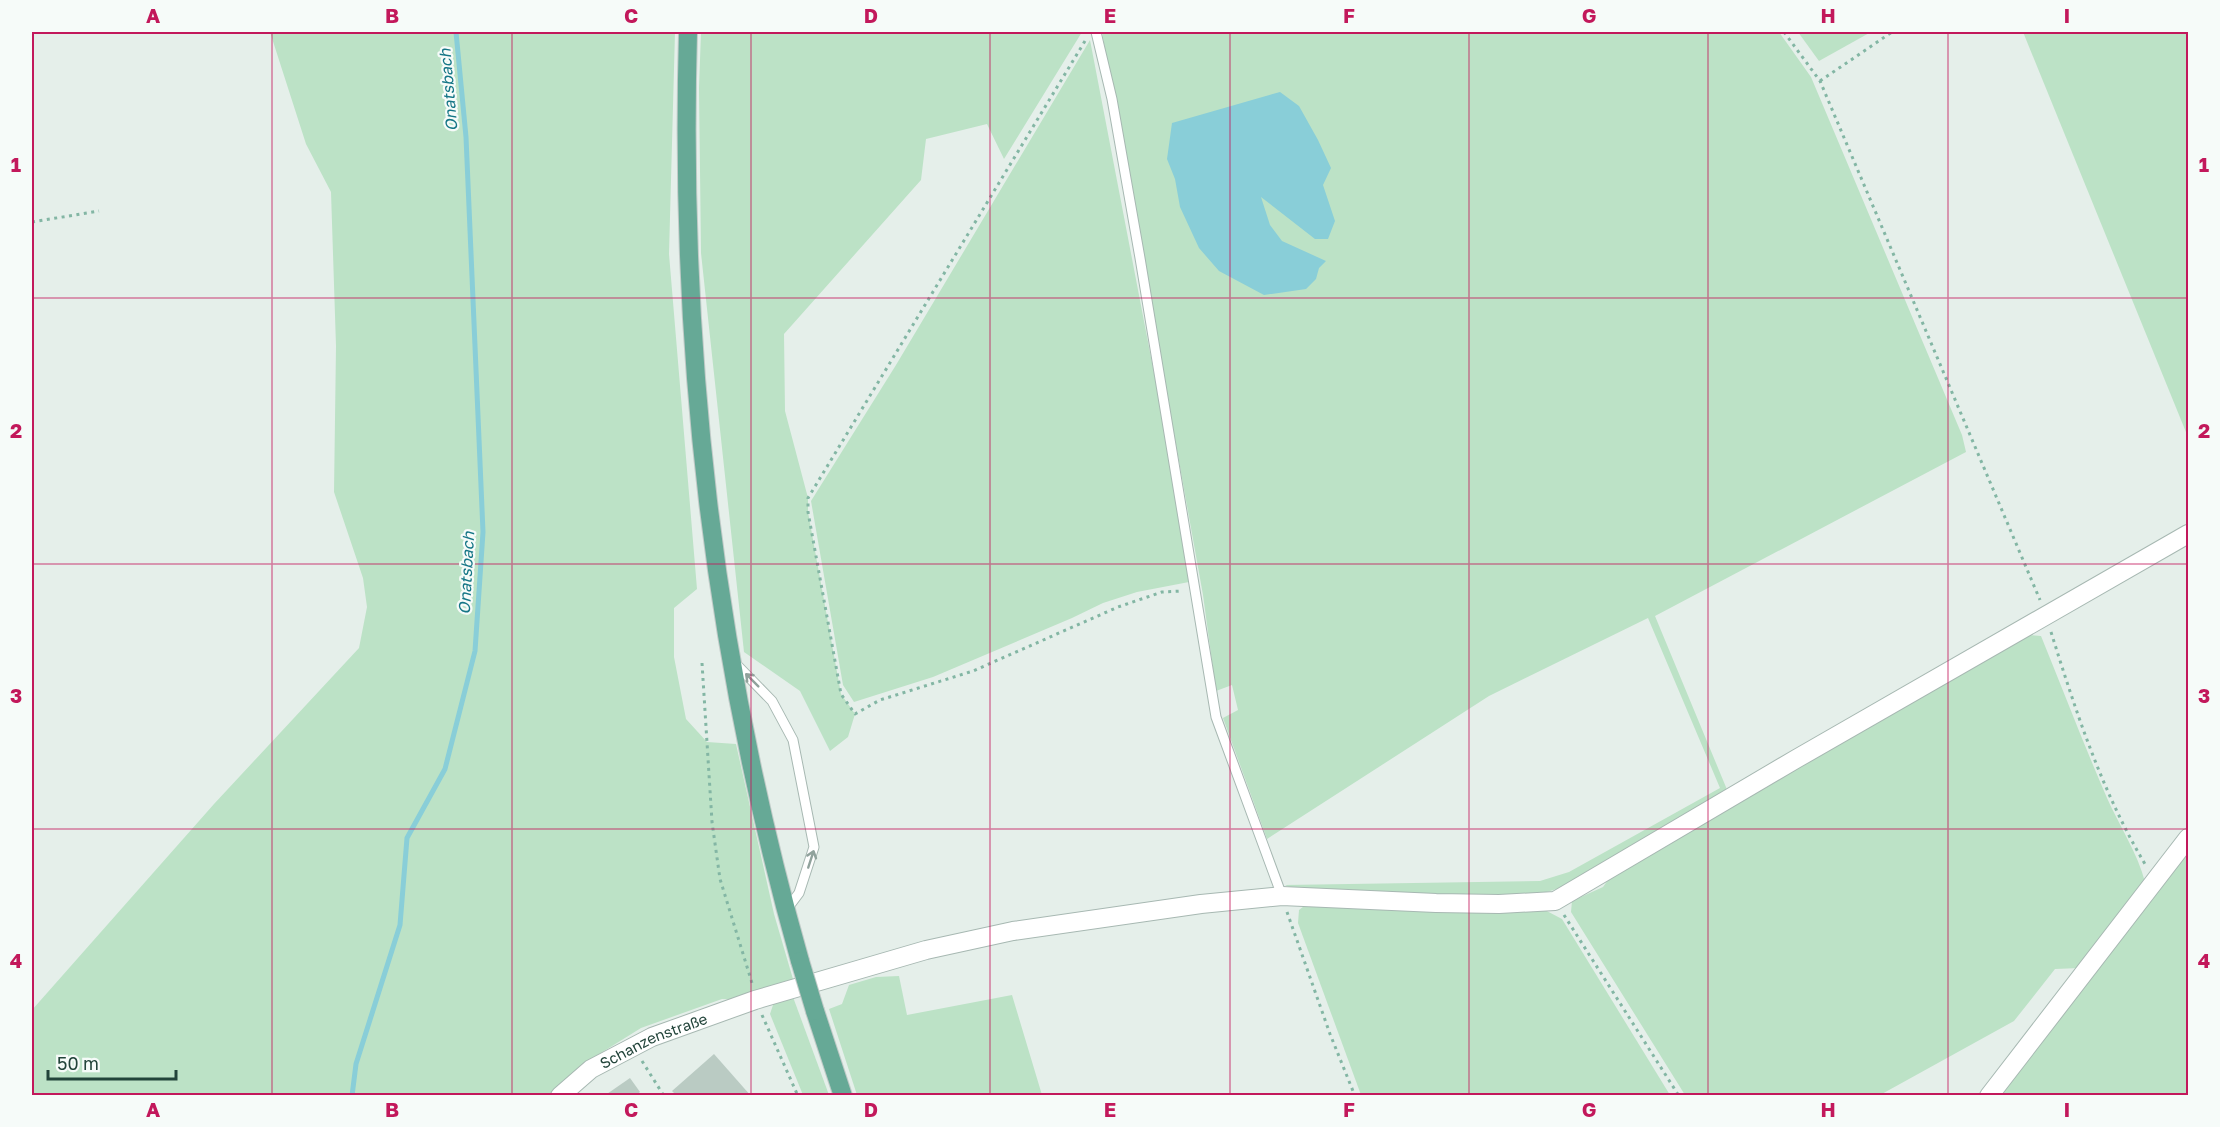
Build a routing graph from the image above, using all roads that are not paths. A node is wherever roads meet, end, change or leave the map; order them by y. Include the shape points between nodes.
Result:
1 (688, 32) edge
2 (1096, 32) edge
3 (2188, 534) edge
4 (731, 659) junction
5 (2188, 838) edge
6 (1282, 896) junction
7 (786, 911) junction
8 (560, 1095) edge
9 (843, 1095) edge
10 (1989, 1095) edge

1 - 4 main road via 686,186 692,345 707,502
2 - 6 lane via 1114,110 1216,717
3 - 6 street, Schanzenstraße via 1556,901 1499,904
4 - 7 main road via 755,785
7 -> 4 lane via 799,893 814,848 794,740 772,701
5 - 10 street
6 - 8 street, Schanzenstraße via 1013,931 926,950 755,1000 652,1037 591,1069
7 - 9 main road, bridge

